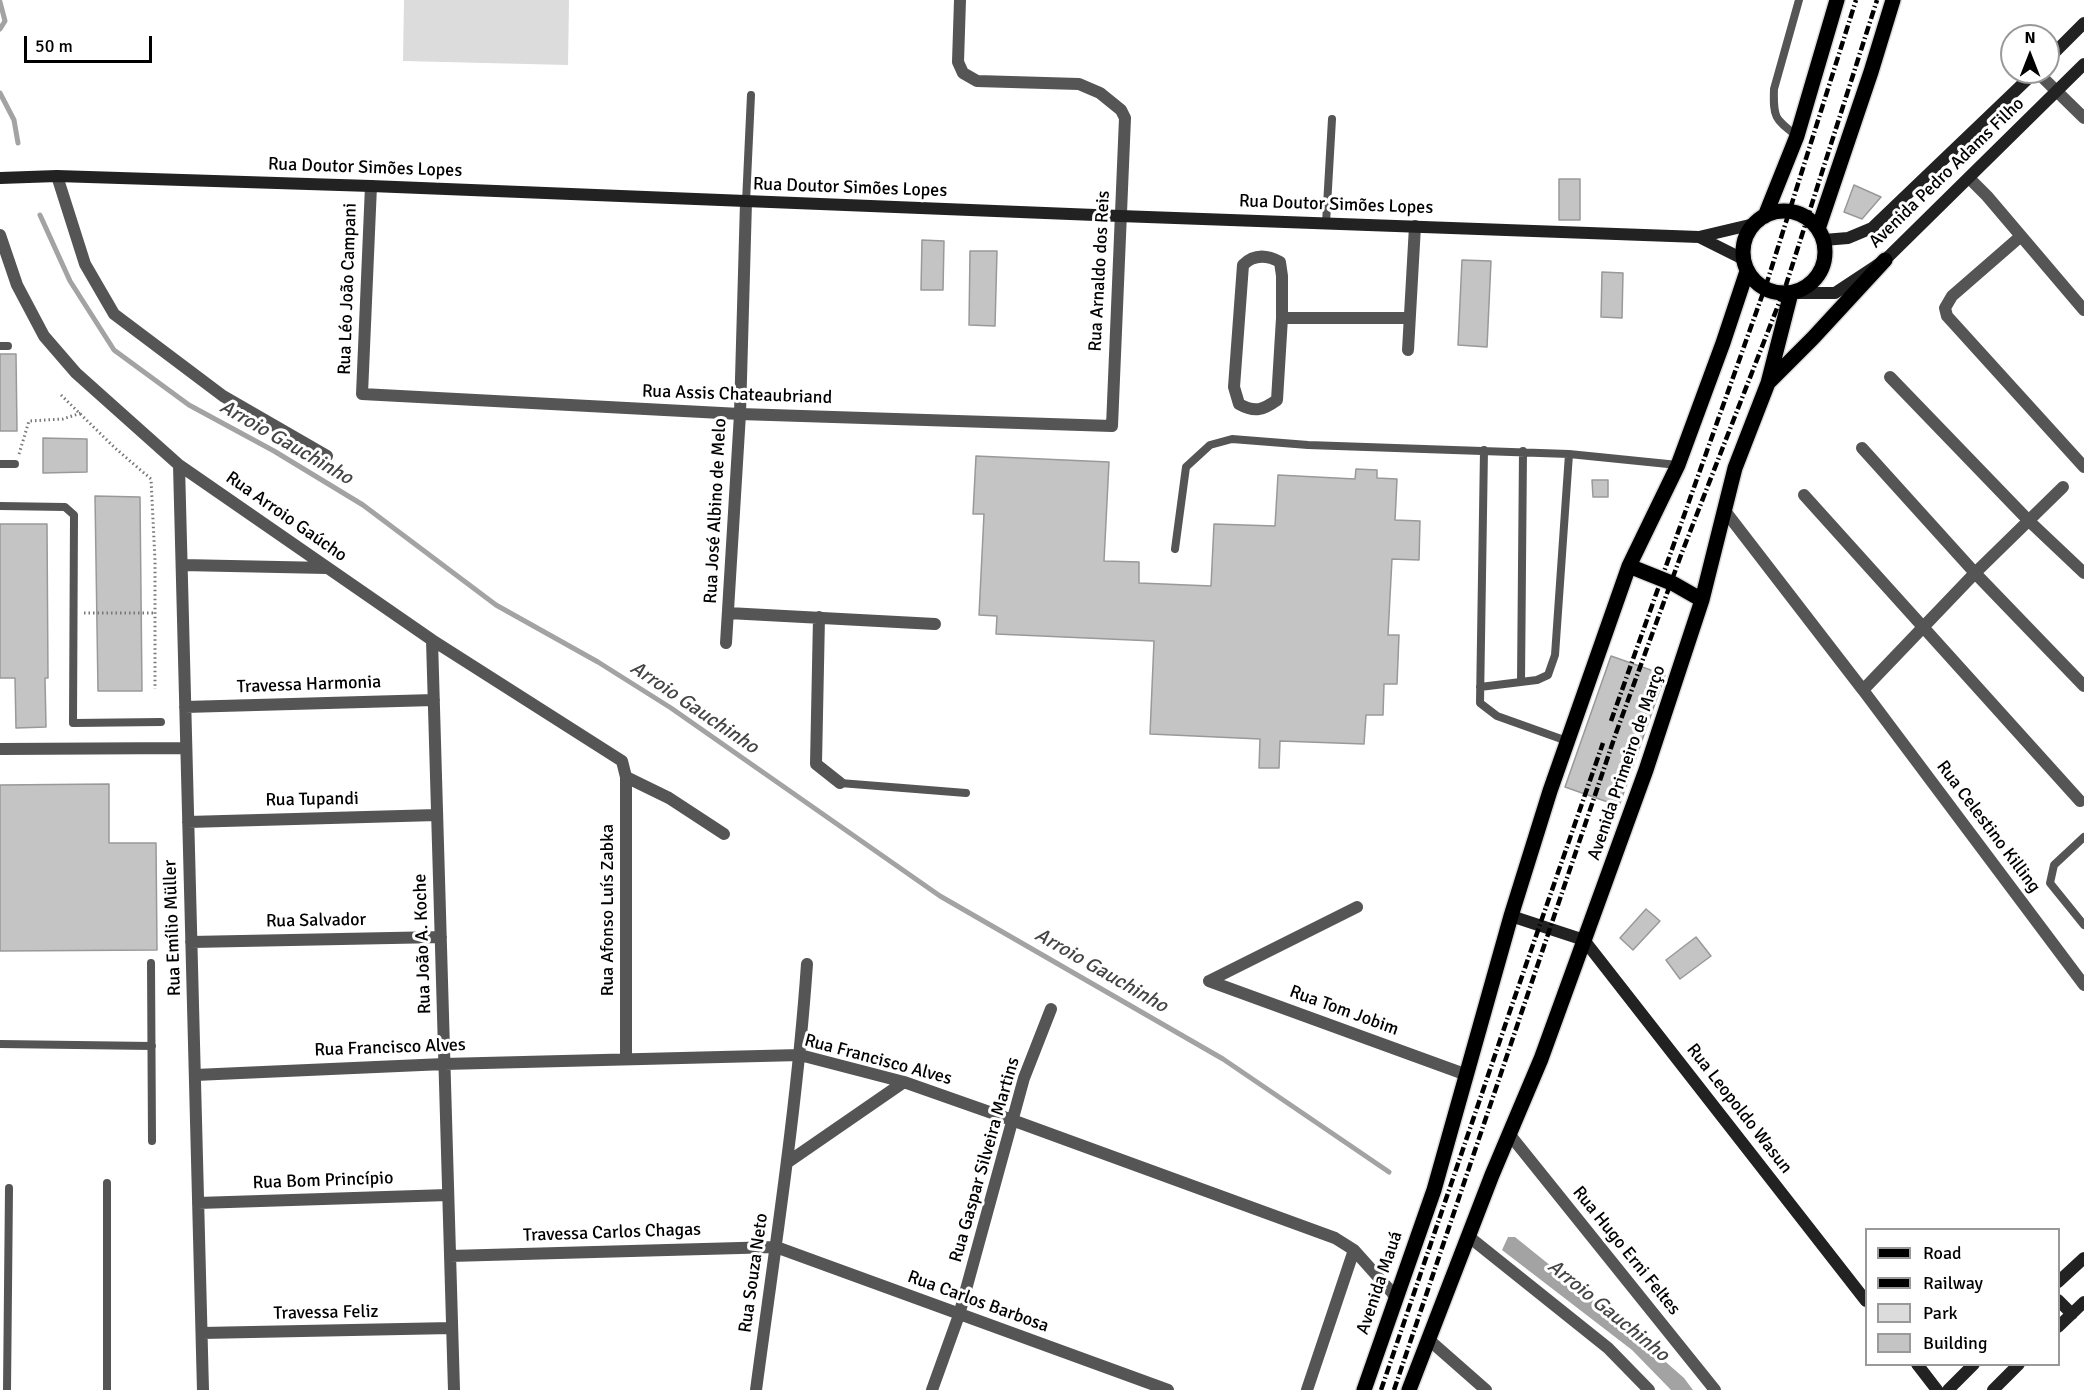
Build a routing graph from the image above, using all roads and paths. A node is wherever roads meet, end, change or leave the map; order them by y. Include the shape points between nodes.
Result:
1 (960, 0) edge
2 (1799, 0) edge
3 (1837, 0) edge
4 (1893, 0) edge
5 (2084, 23) edge
6 (2060, 47) edge
7 (2084, 63) edge
8 (2023, 84) edge
9 (2049, 84) edge
10 (2056, 91) junction
11 (751, 95) dead end
12 (2084, 118) edge
13 (1332, 119) dead end
14 (1797, 136) junction
15 (57, 176) junction
16 (0, 178) edge
17 (1969, 178) junction
18 (371, 186) junction
19 (746, 202) junction
20 (1120, 216) junction
21 (1759, 220) junction
22 (1326, 223) junction
23 (1415, 226) junction
24 (1821, 234) junction
25 (0, 235) edge
26 (2021, 236) junction
27 (1699, 237) junction
28 (1885, 260) junction
29 (1745, 265) junction
30 (1791, 293) junction
31 (2084, 310) edge
32 (1282, 318) junction
33 (1409, 318) junction
34 (1408, 350) dead end
35 (1890, 378) dead end
36 (1768, 383) junction
37 (362, 394) joint
38 (60, 395) dead end
39 (81, 413) junction
40 (740, 414) junction
41 (1112, 426) joint
42 (1862, 448) dead end
43 (1484, 450) junction
44 (1523, 451) junction
45 (1569, 454) junction
46 (327, 456) dead end
47 (0, 464) edge
48 (15, 464) joint
49 (179, 465) junction
50 (1678, 465) junction
51 (2083, 466) edge
52 (2063, 487) dead end
53 (1804, 495) dead end
54 (0, 506) edge
55 (1725, 511) junction
56 (2028, 520) junction
57 (1175, 549) dead end
58 (182, 565) junction
59 (1629, 566) junction
60 (328, 568) junction
61 (1975, 573) junction
62 (2084, 573) edge
63 (1702, 600) junction
64 (73, 613) junction
65 (154, 613) junction
66 (728, 613) junction
67 (819, 617) junction
68 (935, 624) dead end
69 (1923, 626) junction
70 (432, 640) junction
71 (726, 643) dead end
72 (1521, 682) junction
73 (2084, 686) edge
74 (1480, 687) junction
75 (154, 689) dead end
76 (1863, 690) junction
77 (434, 700) junction
78 (185, 707) junction
79 (161, 722) dead end
80 (1567, 741) junction
81 (186, 748) junction
82 (0, 749) edge
83 (622, 761) joint
84 (626, 777) junction
85 (840, 783) joint
86 (966, 793) dead end
87 (2080, 801) dead end
88 (437, 815) junction
89 (188, 822) junction
90 (724, 834) dead end
91 (2084, 837) edge
92 (1357, 907) dead end
93 (1511, 916) junction
94 (2084, 925) edge
95 (441, 937) junction
96 (1584, 940) junction
97 (191, 942) junction
98 (151, 963) dead end
99 (807, 964) dead end
100 (2084, 985) edge
101 (1051, 1009) dead end
102 (0, 1044) edge
103 (152, 1046) junction
104 (800, 1055) junction
105 (626, 1059) junction
106 (444, 1064) junction
107 (195, 1075) junction
108 (1467, 1075) junction
109 (904, 1082) junction
110 (1012, 1120) junction
111 (1510, 1135) junction
112 (152, 1141) dead end
113 (788, 1162) junction
114 (106, 1183) dead end
115 (9, 1188) dead end
116 (448, 1195) junction
117 (198, 1203) junction
118 (1468, 1236) junction
119 (776, 1246) junction
120 (1354, 1250) junction
121 (450, 1256) junction
122 (2084, 1258) edge
123 (2060, 1280) edge
124 (1396, 1297) junction
125 (1865, 1299) edge
126 (2060, 1302) edge
127 (2084, 1302) edge
128 (2072, 1314) junction
129 (959, 1315) junction
130 (2060, 1325) edge
131 (452, 1328) junction
132 (202, 1333) junction
133 (1428, 1339) junction
134 (1918, 1366) edge
135 (1973, 1366) edge
136 (2018, 1366) edge
137 (7, 1390) edge
138 (107, 1390) edge
139 (203, 1390) edge
140 (453, 1390) edge
141 (756, 1390) edge
142 (932, 1390) edge
143 (1168, 1390) edge
144 (1307, 1390) edge
145 (1364, 1390) edge
146 (1409, 1390) edge
147 (1486, 1390) edge
148 (1649, 1390) edge
149 (1715, 1390) edge
150 (1937, 1390) edge
151 (1947, 1390) edge
152 (1993, 1390) edge

1 - 20 street, Rua Arnaldo dos Reis via 958,62 963,73 977,81 1079,84 1100,93 1121,110 1125,118
2 - 14 lane via 1773,103 1777,120
3 - 14 main road
4 - 24 main road
5 - 6 main road
7 - 10 main road, Avenida Pedro Adams Filho
8 - 24 main road, Avenida Pedro Adams Filho via 1872,228 1848,238
9 - 10 street
10 - 12 street
10 - 17 main road, Avenida Pedro Adams Filho
11 - 19 lane
13 - 22 lane
14 - 21 main road
15 - 16 main road, Rua Doutor Simões Lopes
15 - 18 main road, Rua Doutor Simões Lopes
15 - 46 street via 85,264 114,314 223,396
17 - 26 street
17 - 28 main road, Avenida Pedro Adams Filho
18 - 19 main road, Rua Doutor Simões Lopes
18 - 37 street, Rua Léo João Campani
19 - 20 main road, Rua Doutor Simões Lopes
19 - 40 street, Rua José Albino de Melo
20 - 22 main road, Rua Doutor Simões Lopes
20 - 41 street, Rua Arnaldo dos Reis
21 - 24 main road via 1788,211 1810,220
21 - 27 main road, Rua Doutor Simões Lopes
21 - 29 main road via 1743,246
22 - 23 main road, Rua Doutor Simões Lopes
23 - 27 main road, Rua Doutor Simões Lopes
23 - 33 street
24 - 30 main road via 1826,252 1820,274 1803,289
25 - 49 street, Rua Arroio Gaúcho via 17,285 44,336 76,373
26 - 31 street
26 - 51 street via 1952,296 1945,308 1947,316
27 - 29 main road, Rua Doutor Simões Lopes
28 - 30 main road, Avenida Pedro Adams Filho via 1835,293
28 - 36 main road
29 - 30 main road via 1765,290
29 - 50 main road via 1723,343
30 - 36 main road, Avenida Primeiro de Março
32 - 32 street via 1277,400 1264,409 1247,408 1239,404 1234,387 1247,261 1269,256 1280,261
32 - 33 street
33 - 34 street
35 - 56 street
36 - 55 main road, Avenida Primeiro de Março via 1735,468
37 - 40 street, Rua Assis Chateaubriand
38 - 39 path
39 - 48 path via 63,419 29,421
39 - 65 path via 151,479
40 - 41 street, Rua Assis Chateaubriand
40 - 66 street, Rua José Albino de Melo
42 - 61 street
43 - 44 lane
43 - 57 lane via 1232,439 1210,445 1186,466
43 - 74 lane
44 - 45 lane
44 - 72 lane
45 - 50 lane
45 - 72 lane via 1555,655 1548,675
47 - 48 lane
49 - 58 street, Rua Emílio Müller
49 - 60 street, Rua Arroio Gaúcho
50 - 59 main road
52 - 56 street
53 - 69 street
54 - 64 lane via 65,507 74,515
55 - 63 main road, Avenida Primeiro de Março
55 - 76 street, Rua Celestino Killing
56 - 61 street
56 - 62 street
58 - 60 street
58 - 78 street, Rua Emílio Müller
59 - 63 main road
59 - 80 main road
60 - 70 street, Rua Arroio Gaúcho
61 - 69 street
61 - 73 street
63 - 96 main road, Avenida Primeiro de Março
64 - 65 path
64 - 79 lane via 73,723
65 - 75 path
66 - 67 street
66 - 71 street, Rua José Albino de Melo
67 - 68 street
67 - 85 street via 816,764
69 - 76 street
69 - 87 street
70 - 77 street, Rua João A. Koche
70 - 83 street, Rua Arroio Gaúcho
72 - 74 lane
74 - 80 lane via 1480,703 1497,716
76 - 100 street, Rua Celestino Killing
77 - 78 street, Travessa Harmonia
77 - 88 street, Rua João A. Koche
78 - 81 street, Rua Emílio Müller
80 - 93 main road
81 - 82 street
81 - 89 street, Rua Emílio Müller
83 - 84 street, Rua Afonso Luís Zabka
84 - 90 street via 669,798
84 - 105 street, Rua Afonso Luís Zabka
85 - 86 lane
88 - 89 street, Rua Tupandi
88 - 95 street, Rua João A. Koche
89 - 97 street, Rua Emílio Müller
91 - 94 lane via 2054,865 2050,883
92 - 108 street, Rua Tom Jobim via 1209,981
93 - 96 main road
93 - 108 main road
95 - 97 street, Rua Salvador
95 - 106 street, Rua João A. Koche
96 - 111 main road, Avenida Primeiro de Março
96 - 125 main road, Rua Leopoldo Wasun
97 - 107 street, Rua Emílio Müller
98 - 103 lane
99 - 104 street, Rua Souza Neto
101 - 110 street, Rua Gaspar Silveira Martins
102 - 103 lane
103 - 112 lane
104 - 105 street, Rua Francisco Alves
104 - 109 street, Rua Francisco Alves
104 - 113 street, Rua Souza Neto
105 - 106 street, Rua Francisco Alves
106 - 107 street, Rua Francisco Alves
106 - 116 street, Rua João A. Koche
107 - 117 street, Rua Emílio Müller
108 - 124 main road, Avenida Mauá via 1434,1190
109 - 110 street, Rua Francisco Alves
109 - 113 street
110 - 120 street, Rua Francisco Alves via 1335,1238
110 - 129 street, Rua Gaspar Silveira Martins
111 - 118 main road, Avenida Primeiro de Março
111 - 149 street, Rua Hugo Erni Feltes
113 - 119 street, Rua Souza Neto
114 - 138 lane
115 - 137 lane
116 - 117 street, Rua Bom Princípio
116 - 121 street, Rua João A. Koche
117 - 132 street, Rua Emílio Müller
118 - 133 main road
118 - 148 street via 1608,1348
119 - 121 street, Travessa Carlos Chagas
119 - 129 street, Rua Carlos Barbosa
119 - 141 street, Rua Souza Neto
120 - 124 street, Rua Francisco Alves
120 - 144 street, Avenida Mauá
121 - 131 street, Rua João A. Koche
122 - 123 main road
124 - 145 main road, Avenida Mauá
126 - 128 main road
127 - 128 main road
128 - 130 main road
129 - 142 street, Rua Gaspar Silveira Martins
129 - 143 street, Rua Carlos Barbosa
131 - 132 street, Travessa Feliz
131 - 140 street, Rua João A. Koche
132 - 139 street, Rua Emílio Müller
133 - 146 main road
133 - 147 street
134 - 150 main road
135 - 151 main road
136 - 152 main road

